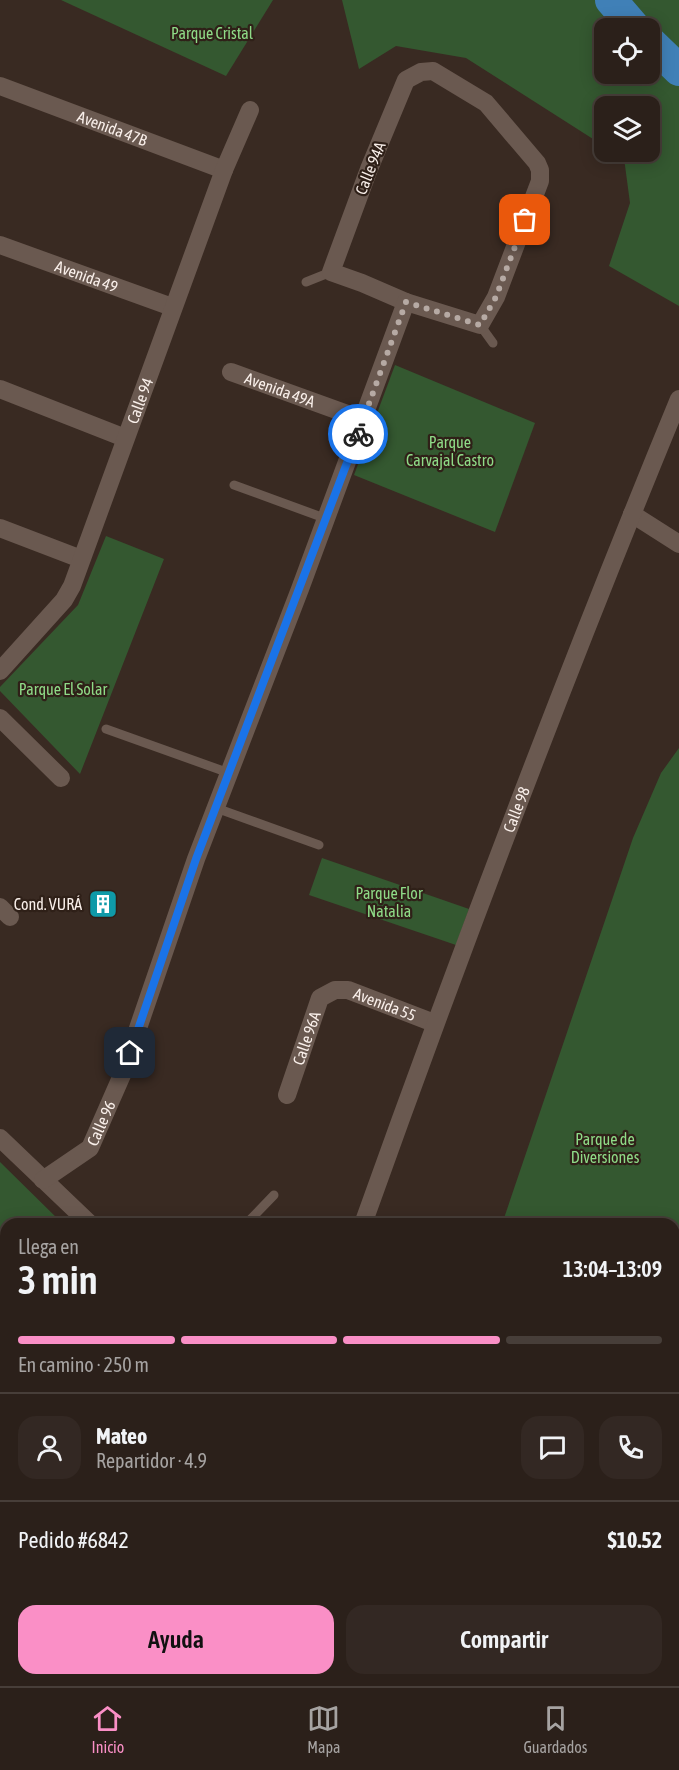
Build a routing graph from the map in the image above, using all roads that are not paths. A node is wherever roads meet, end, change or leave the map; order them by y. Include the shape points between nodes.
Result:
1 (0, 86) edge
2 (250, 110) dead end
3 (224, 170) junction
4 (0, 245) edge
5 (331, 272) junction
6 (306, 282) dead end
7 (406, 302) junction
8 (172, 307) junction
9 (480, 325) junction
10 (494, 343) dead end
11 (231, 372) dead end
12 (0, 389) edge
13 (679, 399) edge
14 (364, 420) junction
15 (125, 438) junction
16 (234, 485) dead end
17 (632, 514) junction
18 (327, 519) junction
19 (0, 528) edge
20 (679, 544) edge
21 (81, 559) junction
22 (0, 671) edge
23 (0, 718) edge
24 (106, 729) dead end
25 (229, 773) junction
26 (61, 778) dead end
27 (216, 808) junction
28 (319, 845) dead end
29 (335, 990) joint
30 (435, 1023) junction
31 (287, 1095) dead end
32 (0, 1137) edge
33 (43, 1180) junction
34 (274, 1195) dead end
35 (84, 1218) edge
36 (252, 1218) edge
37 (365, 1218) edge

1 - 3 street, Avenida 47B
2 - 3 street, Calle 94
3 - 8 street, Calle 94
4 - 8 street, Avenida 49
5 - 6 lane
5 - 7 street
5 - 9 street, Calle 94A via 406,80 433,71 486,103 540,170 540,181 496,297
7 - 9 street
7 - 14 street, Calle 96
8 - 15 street, Calle 94
9 - 10 lane
11 - 14 street, Avenida 49A
12 - 15 street
13 - 17 street, Calle 98
14 - 18 street, Calle 96
15 - 21 street, Calle 94
16 - 18 lane
17 - 20 street
17 - 30 street, Calle 98
18 - 25 street, Calle 96
19 - 21 street
21 - 22 street, Calle 94 via 64,600
23 - 26 street
24 - 25 lane
25 - 27 street, Calle 96
27 - 28 lane
27 - 33 street, Calle 96 via 122,1075 90,1148
29 - 30 street, Avenida 55 via 348,990
29 - 31 street, Calle 96A via 320,998
30 - 37 street, Calle 98
32 - 33 street
33 - 35 street
34 - 36 lane

